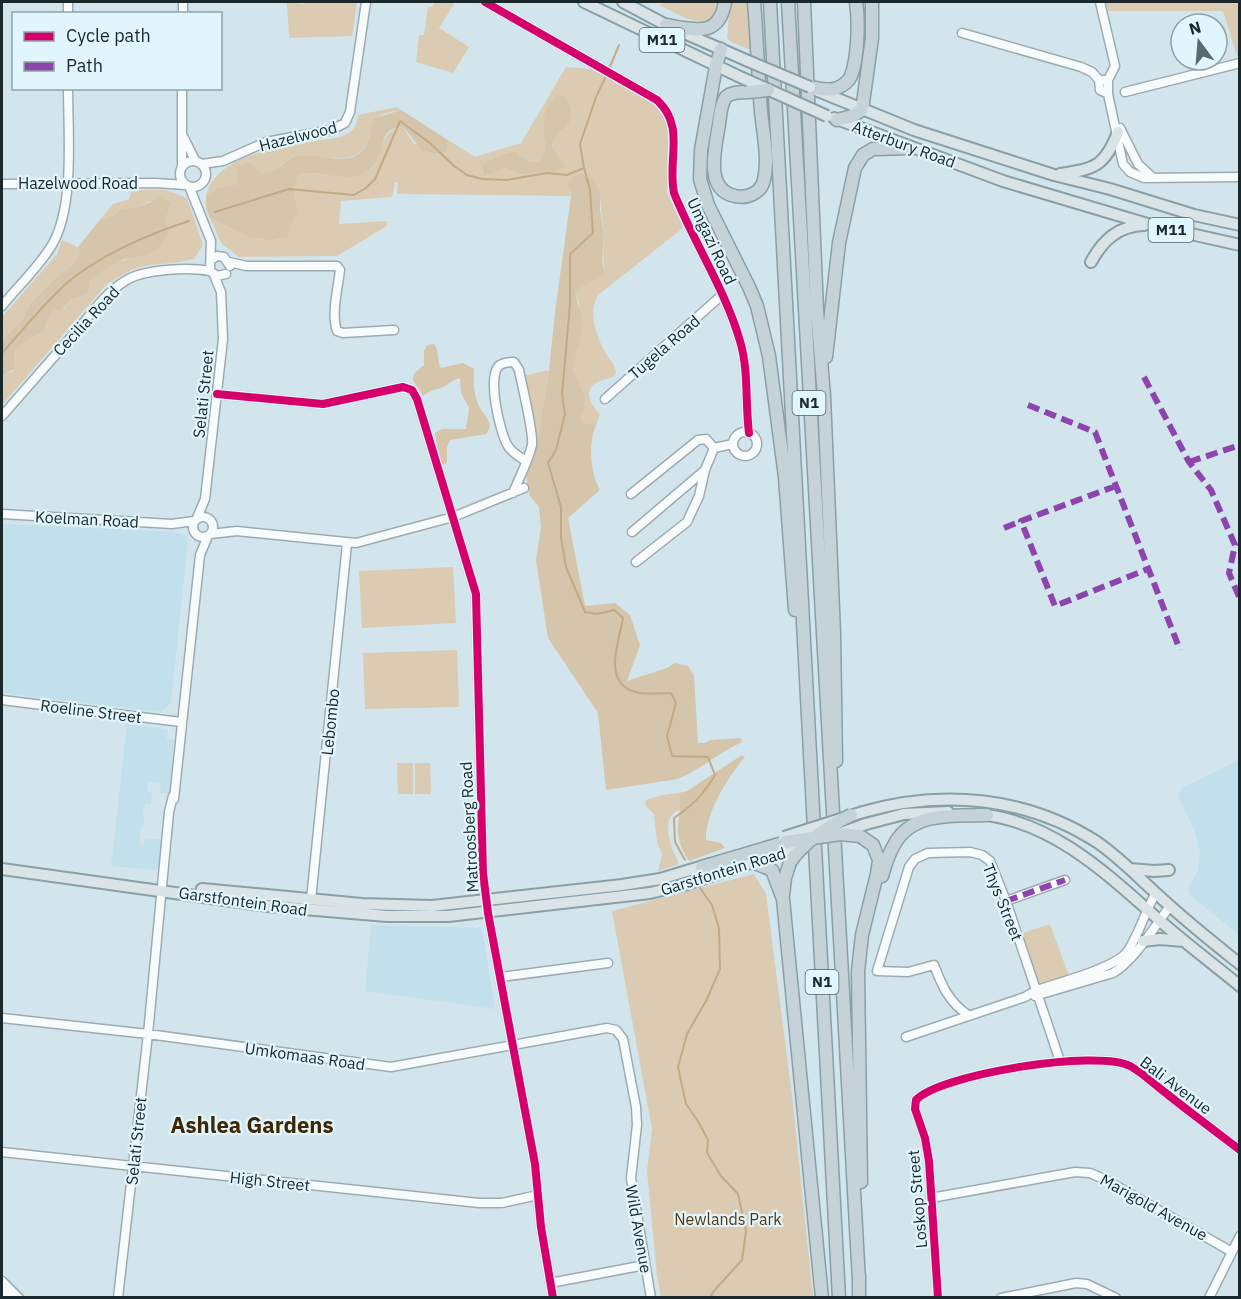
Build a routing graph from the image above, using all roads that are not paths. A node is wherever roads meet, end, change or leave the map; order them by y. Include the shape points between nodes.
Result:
1 (366, 2) edge
2 (484, 2) edge
3 (584, 2) edge
4 (623, 2) edge
5 (725, 2) edge
6 (754, 2) edge
7 (761, 2) edge
8 (770, 2) edge
9 (788, 2) edge
10 (804, 2) edge
11 (856, 2) edge
12 (872, 2) edge
13 (1100, 2) edge
14 (666, 25) junction
15 (962, 33) dead end
16 (721, 50) junction
17 (773, 53) junction
18 (1239, 63) edge
19 (716, 66) junction
20 (1104, 80) junction
21 (810, 87) joint
22 (68, 90) edge
23 (182, 90) edge
24 (768, 90) junction
25 (831, 92) junction
26 (1125, 92) dead end
27 (862, 110) junction
28 (1114, 117) junction
29 (832, 118) junction
30 (181, 132) junction
31 (1118, 132) junction
32 (912, 148) junction
33 (1136, 160) junction
34 (223, 161) junction
35 (1123, 161) junction
36 (199, 162) junction
37 (182, 166) junction
38 (1128, 170) junction
39 (1054, 175) junction
40 (1152, 177) junction
41 (1239, 177) edge
42 (204, 179) junction
43 (69, 183) junction
44 (155, 183) junction
45 (2, 184) edge
46 (187, 186) junction
47 (200, 210) junction
48 (1150, 225) junction
49 (1239, 225) edge
50 (211, 241) junction
51 (1239, 245) edge
52 (1091, 262) dead end
53 (227, 266) junction
54 (211, 267) junction
55 (221, 292) junction
56 (722, 295) junction
57 (2, 306) edge
58 (394, 330) dead end
59 (217, 394) junction
60 (824, 396) junction
61 (605, 399) dead end
62 (2, 416) edge
63 (745, 433) junction
64 (733, 444) junction
65 (714, 448) junction
66 (526, 461) junction
67 (705, 470) junction
68 (524, 488) dead end
69 (513, 493) junction
70 (631, 494) dead end
71 (205, 499) junction
72 (2, 514) edge
73 (453, 517) junction
74 (210, 521) junction
75 (195, 526) junction
76 (237, 531) junction
77 (632, 532) dead end
78 (209, 535) junction
79 (347, 544) junction
80 (200, 555) junction
81 (636, 561) dead end
82 (806, 667) junction
83 (2, 700) edge
84 (181, 722) junction
85 (831, 805) junction
86 (857, 813) junction
87 (987, 815) junction
88 (863, 830) junction
89 (840, 834) junction
90 (814, 837) junction
91 (803, 846) junction
92 (786, 849) junction
93 (755, 862) junction
94 (702, 867) joint
95 (2, 869) edge
96 (1130, 869) junction
97 (1169, 870) dead end
98 (1065, 880) dead end
99 (165, 888) junction
100 (1156, 893) junction
101 (783, 899) junction
102 (311, 900) junction
103 (486, 901) junction
104 (1006, 901) junction
105 (1170, 906) junction
106 (1146, 909) junction
107 (488, 912) junction
108 (867, 915) junction
109 (1159, 920) junction
110 (1143, 941) junction
111 (1184, 941) junction
112 (608, 963) dead end
113 (1239, 964) edge
114 (501, 977) junction
115 (1239, 986) edge
116 (1038, 993) junction
117 (968, 1015) junction
118 (2, 1018) edge
119 (607, 1028) joint
120 (148, 1034) junction
121 (906, 1037) dead end
122 (514, 1045) junction
123 (1060, 1061) junction
124 (916, 1100) joint
125 (1239, 1150) edge
126 (2, 1152) edge
127 (134, 1166) junction
128 (538, 1195) junction
129 (931, 1198) junction
130 (1239, 1236) edge
131 (1232, 1252) junction
132 (645, 1264) junction
133 (2, 1281) edge
134 (859, 1281) junction
135 (550, 1283) junction
136 (2, 1290) edge
137 (10, 1298) edge
138 (19, 1298) edge
139 (118, 1298) edge
140 (553, 1298) edge
141 (651, 1298) edge
142 (822, 1298) edge
143 (839, 1298) edge
144 (859, 1298) edge
145 (938, 1298) edge
146 (1000, 1298) edge
147 (1116, 1298) edge
148 (1209, 1298) edge

1 - 34 street, Hazelwood via 345,123 331,130 266,142
2 - 56 street, Umgazi Road via 657,100 668,113 673,127 674,193
3 - 19 main road, Atterbury Road / M11
4 - 14 main road, M11
5 - 14 highway via 721,19 712,27
6 - 24 highway, bridge via 764,147 764,180 752,194 735,196 725,192 717,181 713,165 724,101 732,94 748,92
7 - 17 highway
8 - 17 highway, N1
9 - 85 highway, N1
10 - 60 highway
11 - 25 highway via 851,76
12 - 27 highway via 872,38
13 - 20 street via 1115,66
14 - 16 main road, M11
15 - 20 street via 1081,68
16 - 19 highway
16 - 21 main road, M11, bridge
17 - 82 highway, N1
18 - 26 street
19 - 24 main road, Atterbury Road / M11, bridge
19 - 82 highway via 701,150 700,179 708,205 757,306 769,356 785,477 795,612
20 - 28 street via 1100,90 1108,94
21 - 25 highway
22 - 43 street
23 - 30 street
24 - 29 main road, Atterbury Road / M11, bridge
25 - 27 main road, Atterbury Road / M11
27 - 29 highway via 847,118
27 - 39 main road, Atterbury Road / M11
28 - 31 street
28 - 33 street
29 - 32 main road, Atterbury Road / M11
30 - 36 street
30 - 37 street
31 - 35 street
31 - 39 main road via 1099,163
32 - 48 main road, Atterbury Road / M11 via 1003,181
32 - 60 highway via 873,149 855,168 833,286
33 - 35 street via 1128,156
33 - 38 street via 1134,170
33 - 40 street
34 - 36 street, Hazelwood
34 - 42 street
35 - 38 street
36 - 37 street via 190,160
36 - 42 street
37 - 44 street, Hazelwood Road
37 - 46 street via 180,177
38 - 40 street via 1140,177
39 - 49 main road, Atterbury Road / M11
40 - 41 street
42 - 46 street via 196,187
42 - 47 street, Selati Street
43 - 44 street, Hazelwood Road
43 - 45 street, Hazelwood Road
43 - 57 street via 54,242
44 - 46 street, Hazelwood Road
46 - 47 street, Selati Street
47 - 50 street, Selati Street
48 - 51 main road, Atterbury Road / M11
48 - 52 main road via 1116,232
50 - 53 street, Selati Street
50 - 54 street, Selati Street
53 - 54 street via 221,276
53 - 54 street via 217,256
53 - 55 street, Selati Street
53 - 58 street via 337,266 338,331
54 - 55 street, Selati Street
54 - 62 street, Cecilia Road via 124,281
55 - 59 street, Selati Street via 223,339
56 - 61 street, Tugela Road
56 - 63 street, Umgazi Road via 745,364
59 - 71 street, Selati Street
59 - 73 street, Matroosberg Road via 312,404 409,388 416,395
60 - 85 highway via 836,705 836,768
63 - 64 street via 735,437
63 - 64 street via 755,437 757,444 752,453 742,455
64 - 65 street
65 - 67 street
65 - 70 street via 706,439 698,440
66 - 66 street via 532,443 519,370 510,362 496,370 497,410 508,447
66 - 69 street
67 - 77 street
67 - 81 street via 687,522
68 - 69 street
69 - 73 street
71 - 74 street, Selati Street
71 - 75 street, Selati Street
72 - 75 street, Koelman Road
73 - 79 street
73 - 103 street, Matroosberg Road via 477,604 481,840
74 - 75 street via 204,517
74 - 76 street
74 - 78 street via 213,528
75 - 78 street via 201,537
75 - 80 street, Selati Street
76 - 78 street
76 - 79 street
78 - 80 street, Selati Street
79 - 102 street, Lebombo
80 - 84 street, Selati Street
82 - 143 highway, N1
83 - 84 street, Roeline Street
84 - 99 street, Selati Street
85 - 134 highway, N1
86 - 90 highway, bridge
86 - 92 main road, Garstfontein Road, bridge
86 - 96 main road, Garstfontein Road via 924,800 1009,804 1081,833
87 - 88 main road via 931,811 904,814
87 - 106 main road via 1058,840 1092,862
87 - 108 highway via 935,817 910,826 894,844
88 - 89 highway, bridge
88 - 108 highway via 879,860
89 - 90 highway, bridge
89 - 91 main road, Garstfontein Road, bridge
90 - 91 highway, bridge
90 - 92 highway, bridge
91 - 92 highway, bridge
92 - 93 main road, Garstfontein Road
92 - 94 highway
92 - 101 highway
93 - 101 highway via 772,870
93 - 107 main road, Garstfontein Road via 650,893
94 - 103 main road, Garstfontein Road via 640,882
95 - 99 main road, Garstfontein Road
96 - 97 main road
96 - 100 main road, Garstfontein Road
98 - 104 street
99 - 102 main road, Garstfontein Road
99 - 107 main road, Garstfontein Road via 268,906 339,913 437,917
99 - 120 street, Selati Street
100 - 105 main road, Garstfontein Road
100 - 106 street
101 - 142 highway
102 - 103 main road, Garstfontein Road via 421,906
103 - 107 street, Matroosberg Road
104 - 116 street, Thys Street
104 - 117 street, Thys Street via 990,861 982,855 928,853 918,856 909,867 877,971 908,972 934,965 945,993
105 - 109 street
105 - 113 main road, Garstfontein Road
106 - 109 main road
106 - 116 street via 1128,950 1119,959
107 - 114 street, Matroosberg Road
108 - 134 highway via 858,971
109 - 110 street
109 - 111 main road
110 - 111 main road
110 - 116 street via 1126,964 1113,973
111 - 115 main road
112 - 114 street
114 - 122 street, Matroosberg Road
116 - 117 street
116 - 123 street, Thys Street
117 - 121 street
118 - 120 street, Umkomaas Road
119 - 122 street, Umkomaas Road
119 - 132 street, Wild Avenue via 616,1030 623,1039 636,1107 631,1178
120 - 122 street, Umkomaas Road via 384,1067
120 - 127 street, Selati Street
122 - 128 street, Matroosberg Road
123 - 124 street, Bali Avenue via 988,1072 930,1091
123 - 125 street, Bali Avenue via 1130,1066
124 - 129 street, Loskop Street via 927,1148
126 - 127 street, High Street
127 - 128 street, High Street via 490,1204
127 - 139 street, Selati Street
128 - 135 street, Matroosberg Road
129 - 131 street, Marigold Avenue via 1086,1172
129 - 145 street, Loskop Street
130 - 131 street
131 - 148 street
132 - 135 street
132 - 141 street, Wild Avenue
133 - 138 street
134 - 144 highway, N1
135 - 140 street, Matroosberg Road
136 - 137 street
146 - 147 street via 1076,1283

